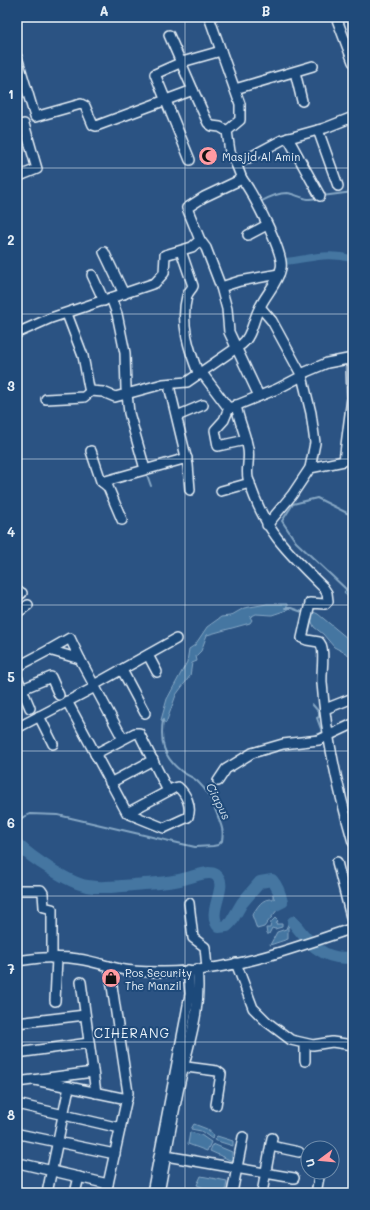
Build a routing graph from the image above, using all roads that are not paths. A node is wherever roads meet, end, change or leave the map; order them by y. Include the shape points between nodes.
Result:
1 (209, 17) edge
2 (336, 17) edge
3 (169, 35) dead end
4 (221, 51) junction
5 (351, 52) edge
6 (17, 57) edge
7 (182, 62) junction
8 (353, 62) edge
9 (313, 66) dead end
10 (294, 72) junction
11 (235, 89) junction
12 (193, 90) junction
13 (165, 100) junction
14 (302, 102) dead end
15 (353, 117) edge
16 (17, 126) edge
17 (318, 130) junction
18 (227, 131) junction
19 (288, 138) junction
20 (190, 160) dead end
21 (236, 166) junction
22 (17, 177) edge
23 (242, 179) junction
24 (338, 186) dead end
25 (320, 196) dead end
26 (267, 225) junction
27 (248, 235) dead end
28 (200, 240) junction
29 (180, 251) junction
30 (104, 252) dead end
31 (279, 274) junction
32 (92, 275) dead end
33 (221, 287) junction
34 (124, 294) junction
35 (108, 300) junction
36 (260, 307) junction
37 (67, 314) junction
38 (17, 333) edge
39 (236, 348) junction
40 (352, 358) edge
41 (200, 374) junction
42 (301, 375) junction
43 (170, 384) junction
44 (91, 391) junction
45 (126, 391) junction
46 (259, 396) junction
47 (46, 399) dead end
48 (204, 405) dead end
49 (233, 407) junction
50 (177, 416) junction
51 (246, 440) junction
52 (91, 451) dead end
53 (187, 458) junction
54 (310, 468) junction
55 (145, 469) junction
56 (102, 482) junction
57 (250, 483) junction
58 (190, 490) dead end
59 (220, 491) dead end
60 (122, 520) dead end
61 (267, 525) junction
62 (28, 605) dead end
63 (17, 613) edge
64 (176, 639) dead end
65 (49, 650) junction
66 (148, 655) junction
67 (80, 659) junction
68 (17, 667) edge
69 (122, 670) junction
70 (157, 672) dead end
71 (17, 677) edge
72 (94, 686) junction
73 (22, 689) junction
74 (59, 694) dead end
75 (353, 698) edge
76 (67, 701) junction
77 (30, 708) dead end
78 (325, 709) junction
79 (145, 713) dead end
80 (39, 716) junction
81 (353, 724) edge
82 (17, 728) edge
83 (329, 736) junction
84 (123, 739) junction
85 (53, 744) dead end
86 (95, 754) junction
87 (153, 760) junction
88 (218, 782) dead end
89 (110, 783) junction
90 (168, 791) junction
91 (127, 813) junction
92 (353, 842) edge
93 (337, 862) dead end
94 (17, 890) edge
95 (189, 903) dead end
96 (353, 926) edge
97 (54, 958) junction
98 (17, 961) edge
99 (236, 963) junction
100 (109, 966) junction
101 (207, 968) junction
102 (192, 970) junction
103 (81, 982) dead end
104 (55, 1001) dead end
105 (85, 1015) junction
106 (17, 1023) edge
107 (89, 1043) junction
108 (305, 1044) junction
109 (353, 1045) edge
110 (17, 1053) edge
111 (305, 1061) dead end
112 (179, 1067) junction
113 (93, 1072) junction
114 (35, 1080) junction
115 (17, 1082) edge
116 (69, 1087) junction
117 (96, 1093) junction
118 (127, 1100) junction
119 (21, 1105) dead end
120 (216, 1105) dead end
121 (63, 1114) junction
122 (120, 1128) junction
123 (19, 1134) dead end
124 (243, 1137) dead end
125 (57, 1142) junction
126 (299, 1152) dead end
127 (115, 1154) junction
128 (166, 1156) junction
129 (23, 1164) dead end
130 (237, 1168) junction
131 (51, 1171) junction
132 (266, 1173) junction
133 (79, 1177) junction
134 (294, 1178) dead end
135 (318, 1180) edge
136 (107, 1188) edge
137 (47, 1193) edge
138 (75, 1193) edge
139 (152, 1193) edge
140 (159, 1193) edge
141 (232, 1193) edge
142 (262, 1193) edge
143 (316, 1193) edge

1 - 4 street
2 - 5 street
3 - 7 street
4 - 7 street
4 - 11 street
5 - 8 street
6 - 13 street via 35,117 81,104 85,106 93,125 96,126
7 - 12 street
7 - 13 street via 155,74
9 - 10 street
10 - 11 street
10 - 14 street
11 - 18 street via 240,104 240,117
12 - 13 street
12 - 18 street via 208,122
13 - 20 street
15 - 17 street
16 - 22 street via 24,124 37,169
17 - 19 street
17 - 24 street
18 - 21 street via 230,152
19 - 21 street
19 - 25 street
21 - 23 street
23 - 26 street
23 - 28 street via 187,208
26 - 27 street
26 - 31 street via 282,264
28 - 29 street via 196,245
28 - 33 street via 206,248
29 - 34 street via 164,256 164,273 158,282
29 - 41 street via 193,286 187,295 185,319 190,350
30 - 34 street
31 - 33 street
31 - 36 street
32 - 35 street
33 - 39 street via 227,309 229,332
34 - 35 street
35 - 37 street
35 - 45 street via 125,352
36 - 39 street via 249,337
36 - 42 street via 272,321
37 - 38 street
37 - 44 street via 83,356
39 - 41 street
39 - 46 street
40 - 42 street via 327,363
40 - 54 street via 352,398 344,461
41 - 43 street via 187,382
41 - 49 street
42 - 46 street
42 - 54 street via 315,436
43 - 45 street
43 - 50 street
44 - 45 street via 115,397
44 - 47 street via 84,397
45 - 55 street via 129,413
46 - 49 street
48 - 50 street
49 - 51 street
49 - 51 street via 215,430 218,446
50 - 53 street
51 - 57 street
52 - 56 street
53 - 55 street
53 - 58 street
54 - 61 street
55 - 56 street
56 - 60 street via 108,487
57 - 59 street
57 - 61 street
61 - 78 street via 284,547 328,593 327,602 311,603 302,639 319,642 323,647
62 - 63 street
64 - 66 street
65 - 67 street
65 - 67 street via 70,638
65 - 68 street
66 - 69 street
66 - 70 street
67 - 72 street
69 - 72 street
69 - 79 street
71 - 73 street
72 - 76 street
72 - 84 street
73 - 74 street via 51,677
73 - 77 street
75 - 78 street
76 - 80 street
76 - 86 street
78 - 83 street
80 - 82 street
80 - 85 street
81 - 83 street
83 - 88 street via 254,752 226,769
83 - 92 street via 339,792
84 - 86 street
84 - 87 street via 139,733
86 - 89 street
87 - 89 street
87 - 90 street
89 - 91 street
90 - 91 street
90 - 91 street via 178,787 183,791 188,802 188,817 164,828
93 - 96 street
94 - 97 street via 41,890 44,907 52,909
95 - 101 street via 193,938 205,947
96 - 99 street via 271,955
97 - 98 street
97 - 100 street via 77,959
97 - 104 street
99 - 101 street
99 - 108 street via 256,1013 291,1040
100 - 102 street via 125,970 164,972
100 - 118 street
101 - 102 street
102 - 112 street via 194,987 186,1016
103 - 105 street
105 - 106 street
105 - 107 street
107 - 110 street
107 - 113 street
108 - 109 street via 332,1042
108 - 111 street
112 - 120 street via 217,1071 221,1074
112 - 128 street
112 - 139 street
113 - 114 street
113 - 117 street
114 - 115 street
114 - 116 street
116 - 117 street
116 - 121 street
117 - 118 street
118 - 122 street
119 - 121 street
121 - 122 street
121 - 125 street
122 - 127 street
123 - 125 street
124 - 130 street
125 - 127 street
125 - 131 street
126 - 132 street via 271,1142
127 - 136 street
128 - 130 street
128 - 140 street
129 - 131 street
130 - 132 street
130 - 141 street
131 - 133 street
131 - 137 street
132 - 134 street
132 - 142 street
133 - 136 street
133 - 138 street
135 - 143 street

